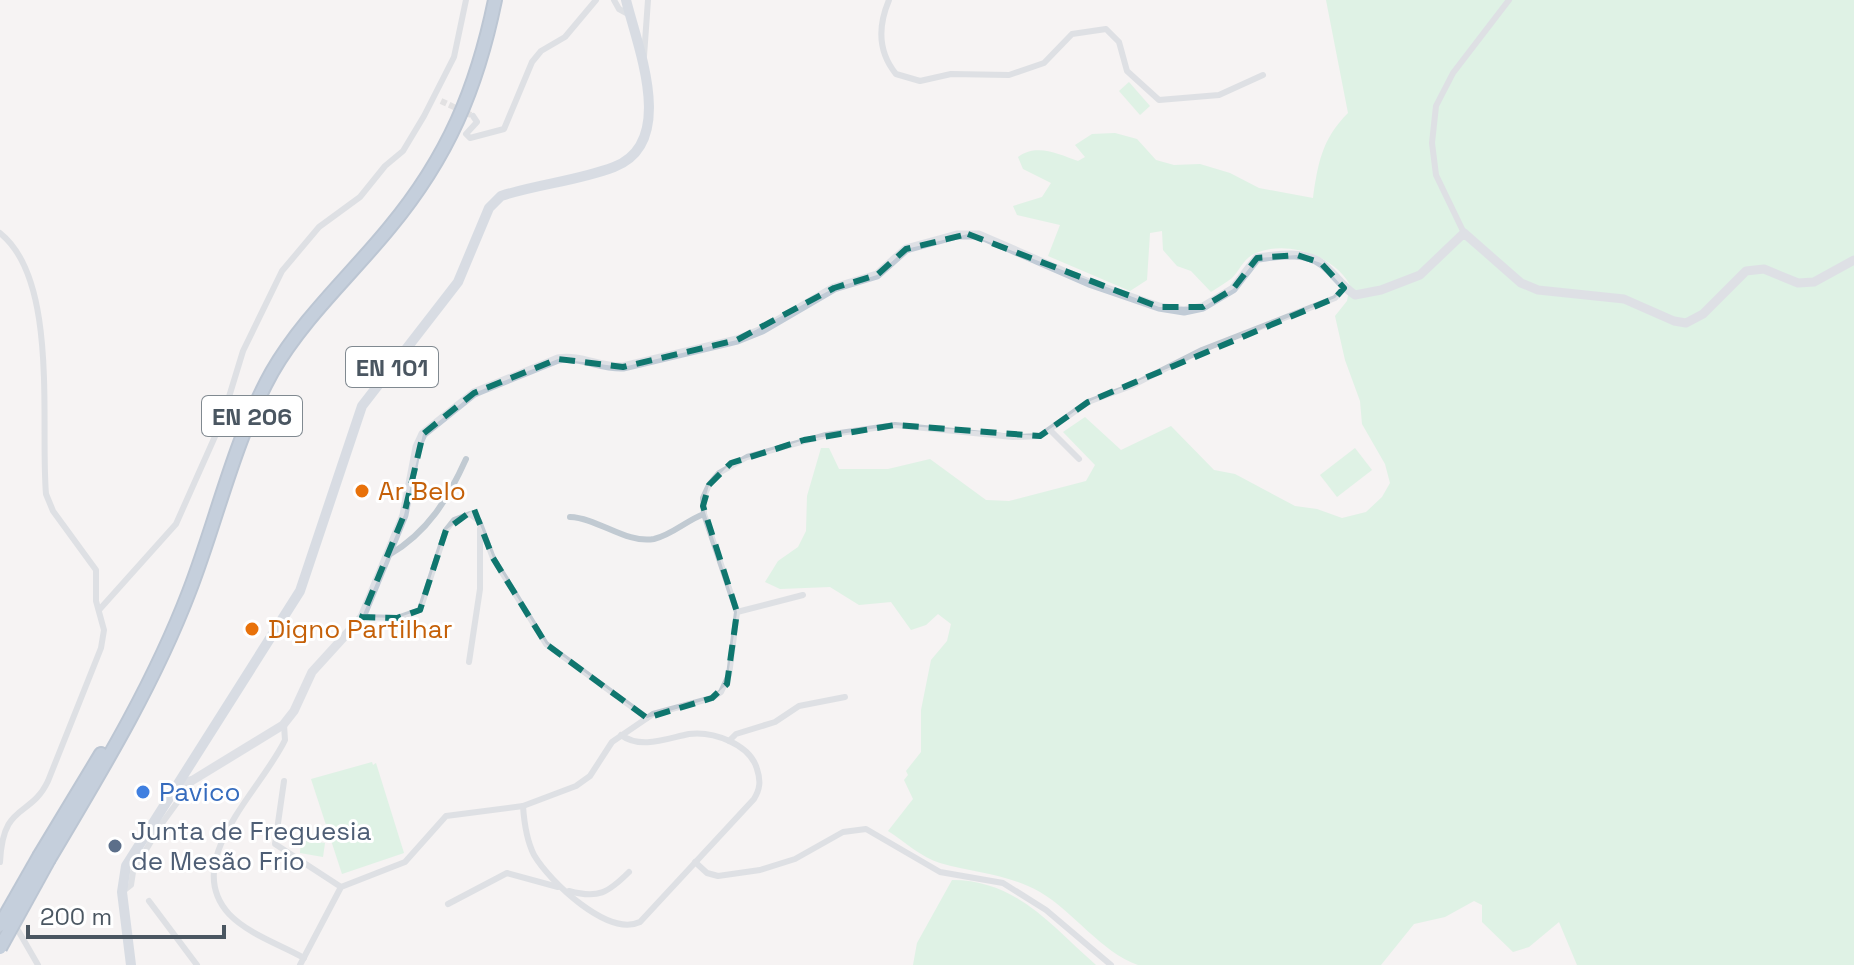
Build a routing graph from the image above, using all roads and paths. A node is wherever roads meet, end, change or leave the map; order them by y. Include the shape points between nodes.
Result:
1 (466, 0) edge
2 (493, 0) edge
3 (596, 0) edge
4 (614, 0) edge
5 (626, 0) edge
6 (648, 0) edge
7 (889, 0) edge
8 (1509, 0) edge
9 (630, 15) junction
10 (640, 60) junction
11 (1263, 75) dead end
12 (434, 96) junction
13 (441, 101) tunnel mouth
14 (473, 116) tunnel mouth
15 (0, 233) edge
16 (1464, 233) junction
17 (1854, 260) edge
18 (1344, 288) junction
19 (1051, 431) junction
20 (466, 459) dead end
21 (1079, 459) dead end
22 (704, 514) junction
23 (570, 517) dead end
24 (479, 521) junction
25 (389, 555) junction
26 (803, 595) dead end
27 (99, 610) junction
28 (737, 612) junction
29 (362, 617) junction
30 (469, 662) dead end
31 (845, 697) dead end
32 (647, 718) junction
33 (283, 725) junction
34 (621, 735) junction
35 (729, 741) junction
36 (194, 770) junction
37 (284, 781) dead end
38 (523, 806) junction
39 (45, 857) junction
40 (0, 862) edge
41 (695, 862) junction
42 (629, 872) dead end
43 (341, 887) junction
44 (564, 889) junction
45 (122, 892) junction
46 (149, 901) dead end
47 (448, 904) dead end
48 (0, 912) edge
49 (0, 925) edge
50 (0, 948) edge
51 (302, 962) edge
52 (38, 965) edge
53 (131, 965) edge
54 (197, 965) edge
55 (1111, 965) edge

1 - 12 street via 454,57
2 - 39 highway, EN 206 via 456,116 427,169 294,327 264,374 182,600
3 - 14 street via 565,37 532,62 504,129 470,138 466,134 477,122
4 - 9 street
5 - 9 main road, EN 101
6 - 10 street
7 - 11 street via 882,50 896,74 908,79 972,72 1009,75 1044,63 1072,34 1106,29 1119,42 1127,71 1159,100 1219,95
8 - 16 street via 1453,73 1436,106 1436,175
9 - 10 main road, EN 101
10 - 36 main road, EN 101 via 650,117 635,154 590,175 501,196 489,208 458,282 377,382 350,435 300,591
12 - 13 street
12 - 27 street via 403,151 360,197 319,227 282,271 243,351 221,423 176,524
15 - 27 street via 17,249 40,321 46,494 96,570
16 - 17 street via 1529,286 1624,299 1686,323 1703,314 1746,271 1764,269 1798,283 1814,282
16 - 18 street via 1420,275 1355,295
18 - 19 street via 1335,298 1088,402
18 - 25 street via 1321,263 1297,255 1257,258 1233,289 1203,307 1184,311 1089,283 979,235 916,245 877,275 834,288 737,340 623,367 571,356 474,393 423,434
19 - 21 street
19 - 22 street via 1026,438 895,425 804,440 731,463 709,485
20 - 25 street via 437,513
22 - 23 street via 655,539
22 - 28 street
24 - 29 street via 470,514 446,530 420,610 397,618
24 - 30 street via 480,589
24 - 32 street via 501,571 546,644
25 - 29 street
26 - 28 street
27 - 40 street via 101,648 74,718 44,789 11,818
28 - 32 street via 729,675 721,692
29 - 33 street via 312,672
31 - 35 street via 799,706
32 - 34 street
33 - 36 street via 210,768
33 - 51 street via 285,740 218,847 212,877 229,914
34 - 35 street via 632,741 664,742 693,734
34 - 38 street via 583,782
35 - 41 street via 754,760 758,792
36 - 45 street via 133,872 131,885
36 - 45 main road, EN 101 via 178,785 126,866
37 - 43 street via 275,844
38 - 43 street via 453,813 405,862
38 - 44 street via 534,855
39 - 49 highway, EN 206, bridge
39 - 50 highway, EN 206, bridge
41 - 44 street via 646,918 632,926 613,925
41 - 55 street via 718,876 760,870 795,859 843,832 866,829 940,872 1003,883 1046,910
42 - 44 street via 604,894 586,896
43 - 51 street
44 - 47 street via 507,873
45 - 53 main road, EN 101
46 - 54 street
48 - 52 street via 23,935

